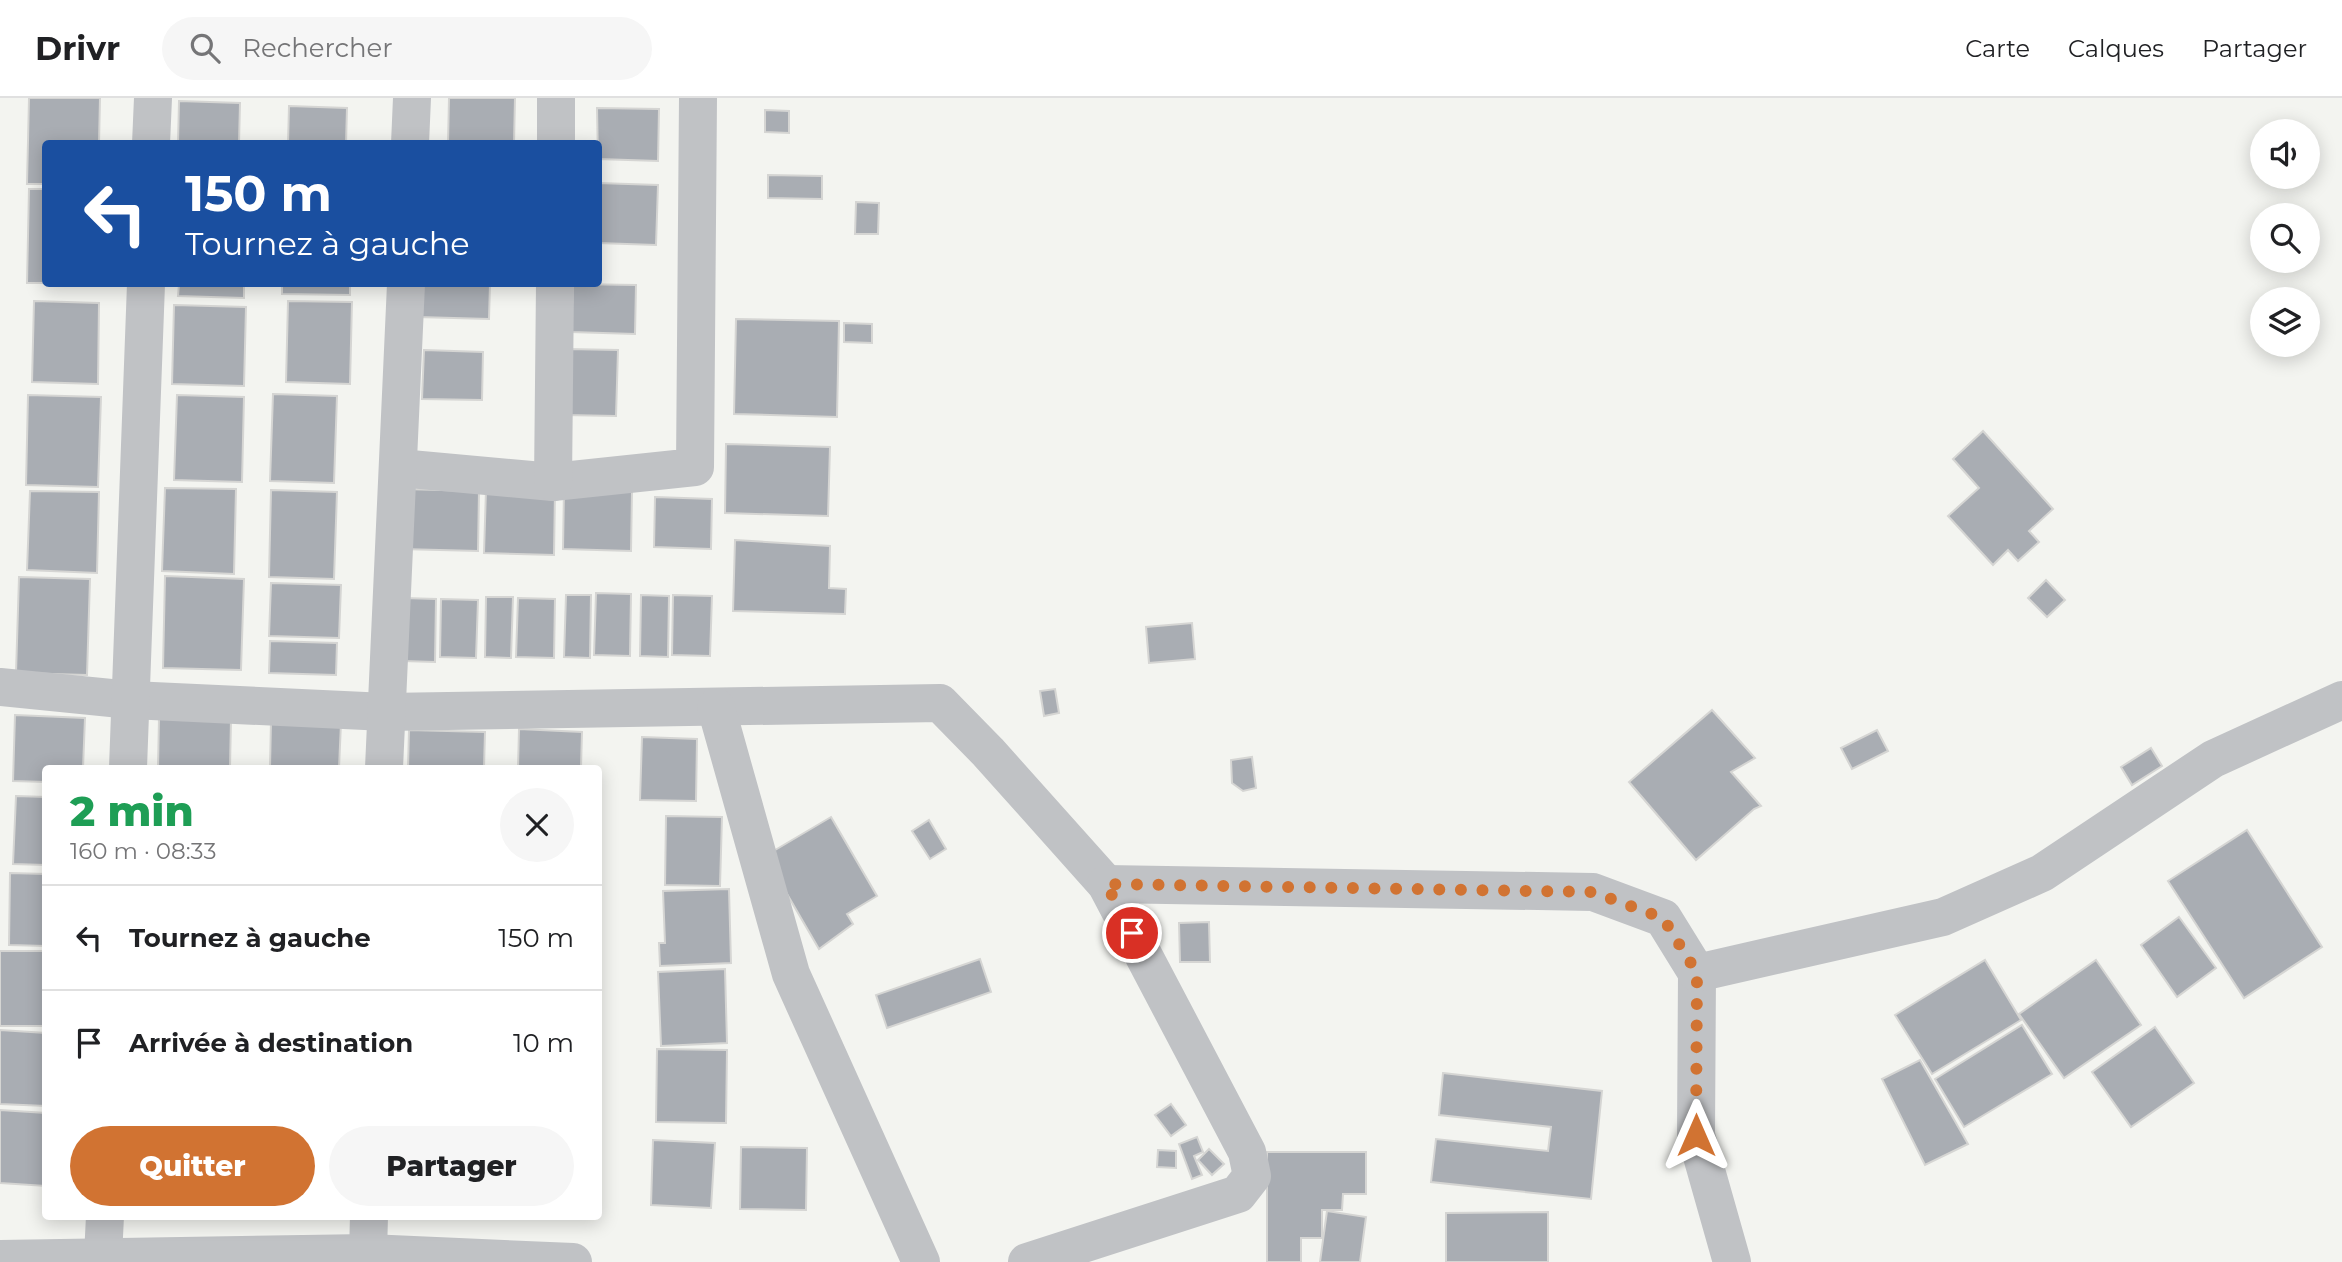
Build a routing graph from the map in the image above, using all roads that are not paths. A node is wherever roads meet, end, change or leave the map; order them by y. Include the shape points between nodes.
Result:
1 (153, 98) edge
2 (412, 98) edge
3 (556, 98) edge
4 (698, 98) edge
5 (151, 140) edge
6 (410, 140) edge
7 (556, 140) edge
8 (146, 287) edge
9 (406, 287) edge
10 (555, 287) edge
11 (399, 468) junction
12 (552, 482) junction
13 (0, 687) edge
14 (131, 700) junction
15 (2342, 700) edge
16 (716, 707) junction
17 (386, 712) junction
18 (128, 765) edge
19 (384, 765) edge
20 (1106, 884) junction
21 (1697, 973) junction
22 (105, 1220) edge
23 (368, 1235) edge
24 (103, 1256) junction
25 (0, 1259) edge
26 (573, 1262) edge
27 (921, 1262) edge
28 (1027, 1262) edge
29 (1732, 1262) edge

1 - 5 street
2 - 6 street
3 - 7 street
4 - 12 street via 695,467
8 - 14 street
9 - 11 street
10 - 12 street
11 - 12 street
11 - 17 street
13 - 14 street
14 - 17 street
14 - 18 street
15 - 21 street via 2213,760 2042,873 1943,917
16 - 17 street
16 - 20 street via 940,703
16 - 27 street via 791,974
17 - 19 street
20 - 21 street via 1593,892 1663,918
20 - 28 street via 1247,1152 1252,1176 1238,1194
21 - 29 street via 1696,1135
22 - 24 street
23 - 24 street
23 - 26 street
24 - 25 street

